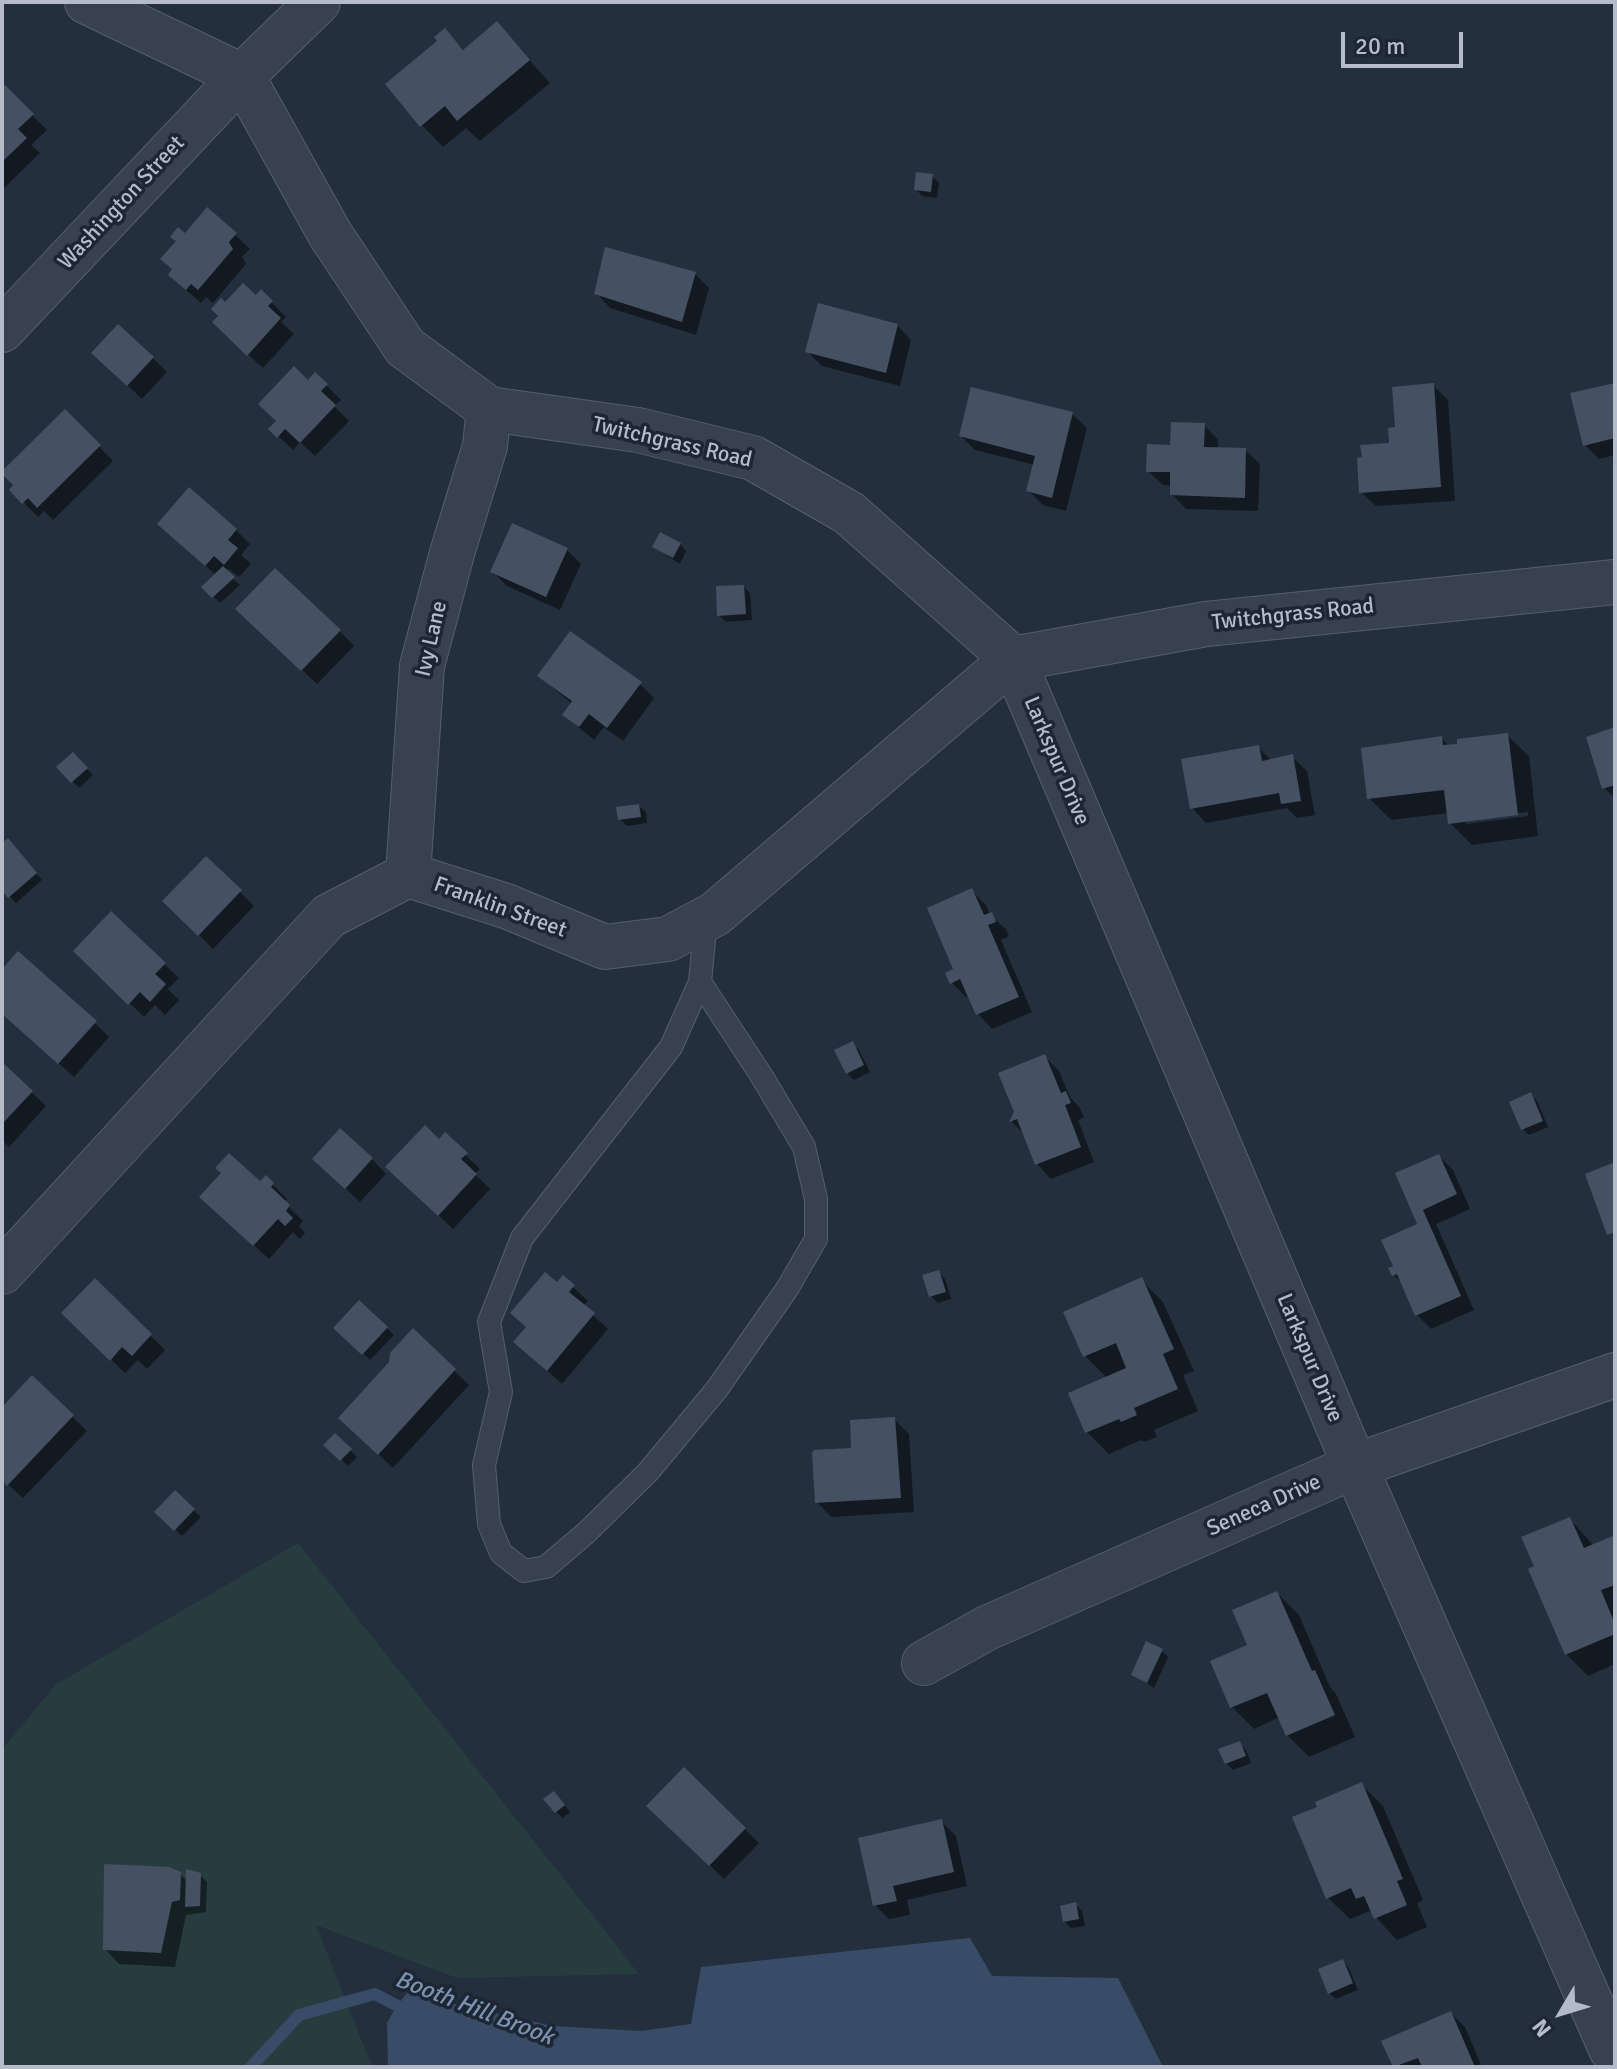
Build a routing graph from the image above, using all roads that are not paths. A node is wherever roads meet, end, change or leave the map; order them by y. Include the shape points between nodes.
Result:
1 (87, 2) edge
2 (318, 2) edge
3 (242, 76) junction
4 (2, 330) edge
5 (489, 409) junction
6 (1615, 582) edge
7 (1013, 659) junction
8 (408, 875) junction
9 (706, 919) junction
10 (700, 982) junction
11 (2, 1272) edge
12 (1615, 1375) edge
13 (1355, 1466) junction
14 (924, 1663) dead end
15 (1615, 2052) edge

1 - 3 street
2 - 3 street, Washington Street
3 - 4 street, Washington Street
3 - 5 street, Twitchgrass Road via 330,234 405,347
5 - 7 street, Twitchgrass Road via 638,430 753,458 849,513
5 - 8 street, Ivy Lane via 485,446 422,666
6 - 7 street, Twitchgrass Road via 1206,624
7 - 9 street, Franklin Street
7 - 13 street, Larkspur Drive
8 - 9 street, Franklin Street via 506,906 605,947 668,939
8 - 11 street, Franklin Street via 329,916
9 - 10 lane
10 - 10 lane via 671,1047 522,1238 489,1322 501,1392 484,1465 489,1524 501,1553 524,1571 546,1567 648,1472 717,1389 816,1239 816,1199 804,1147
12 - 13 street, Seneca Drive
13 - 14 street, Seneca Drive via 987,1628
13 - 15 street, Larkspur Drive

